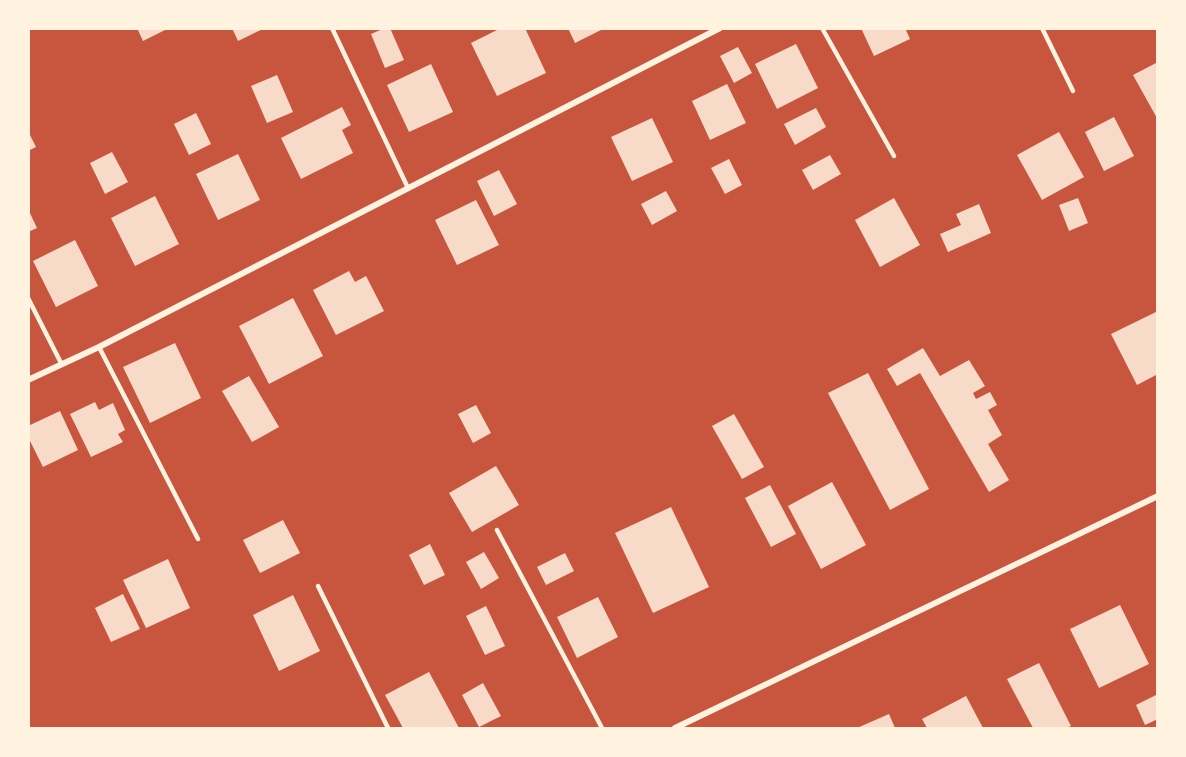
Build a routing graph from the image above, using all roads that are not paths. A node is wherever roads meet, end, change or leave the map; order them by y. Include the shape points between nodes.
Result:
1 (332, 28) edge
2 (720, 28) edge
3 (822, 28) edge
4 (1042, 28) edge
5 (1073, 91) dead end
6 (894, 156) dead end
7 (408, 188) junction
8 (28, 298) edge
9 (99, 347) junction
10 (61, 363) junction
11 (28, 380) edge
12 (1158, 496) edge
13 (497, 530) dead end
14 (198, 539) dead end
15 (318, 586) dead end
16 (387, 729) edge
17 (602, 729) edge
18 (675, 729) edge

1 - 7 lane
2 - 7 street
3 - 6 lane
4 - 5 lane
7 - 9 street
8 - 10 lane
9 - 10 street
9 - 14 lane
10 - 11 street
12 - 18 street
13 - 17 lane
15 - 16 lane

